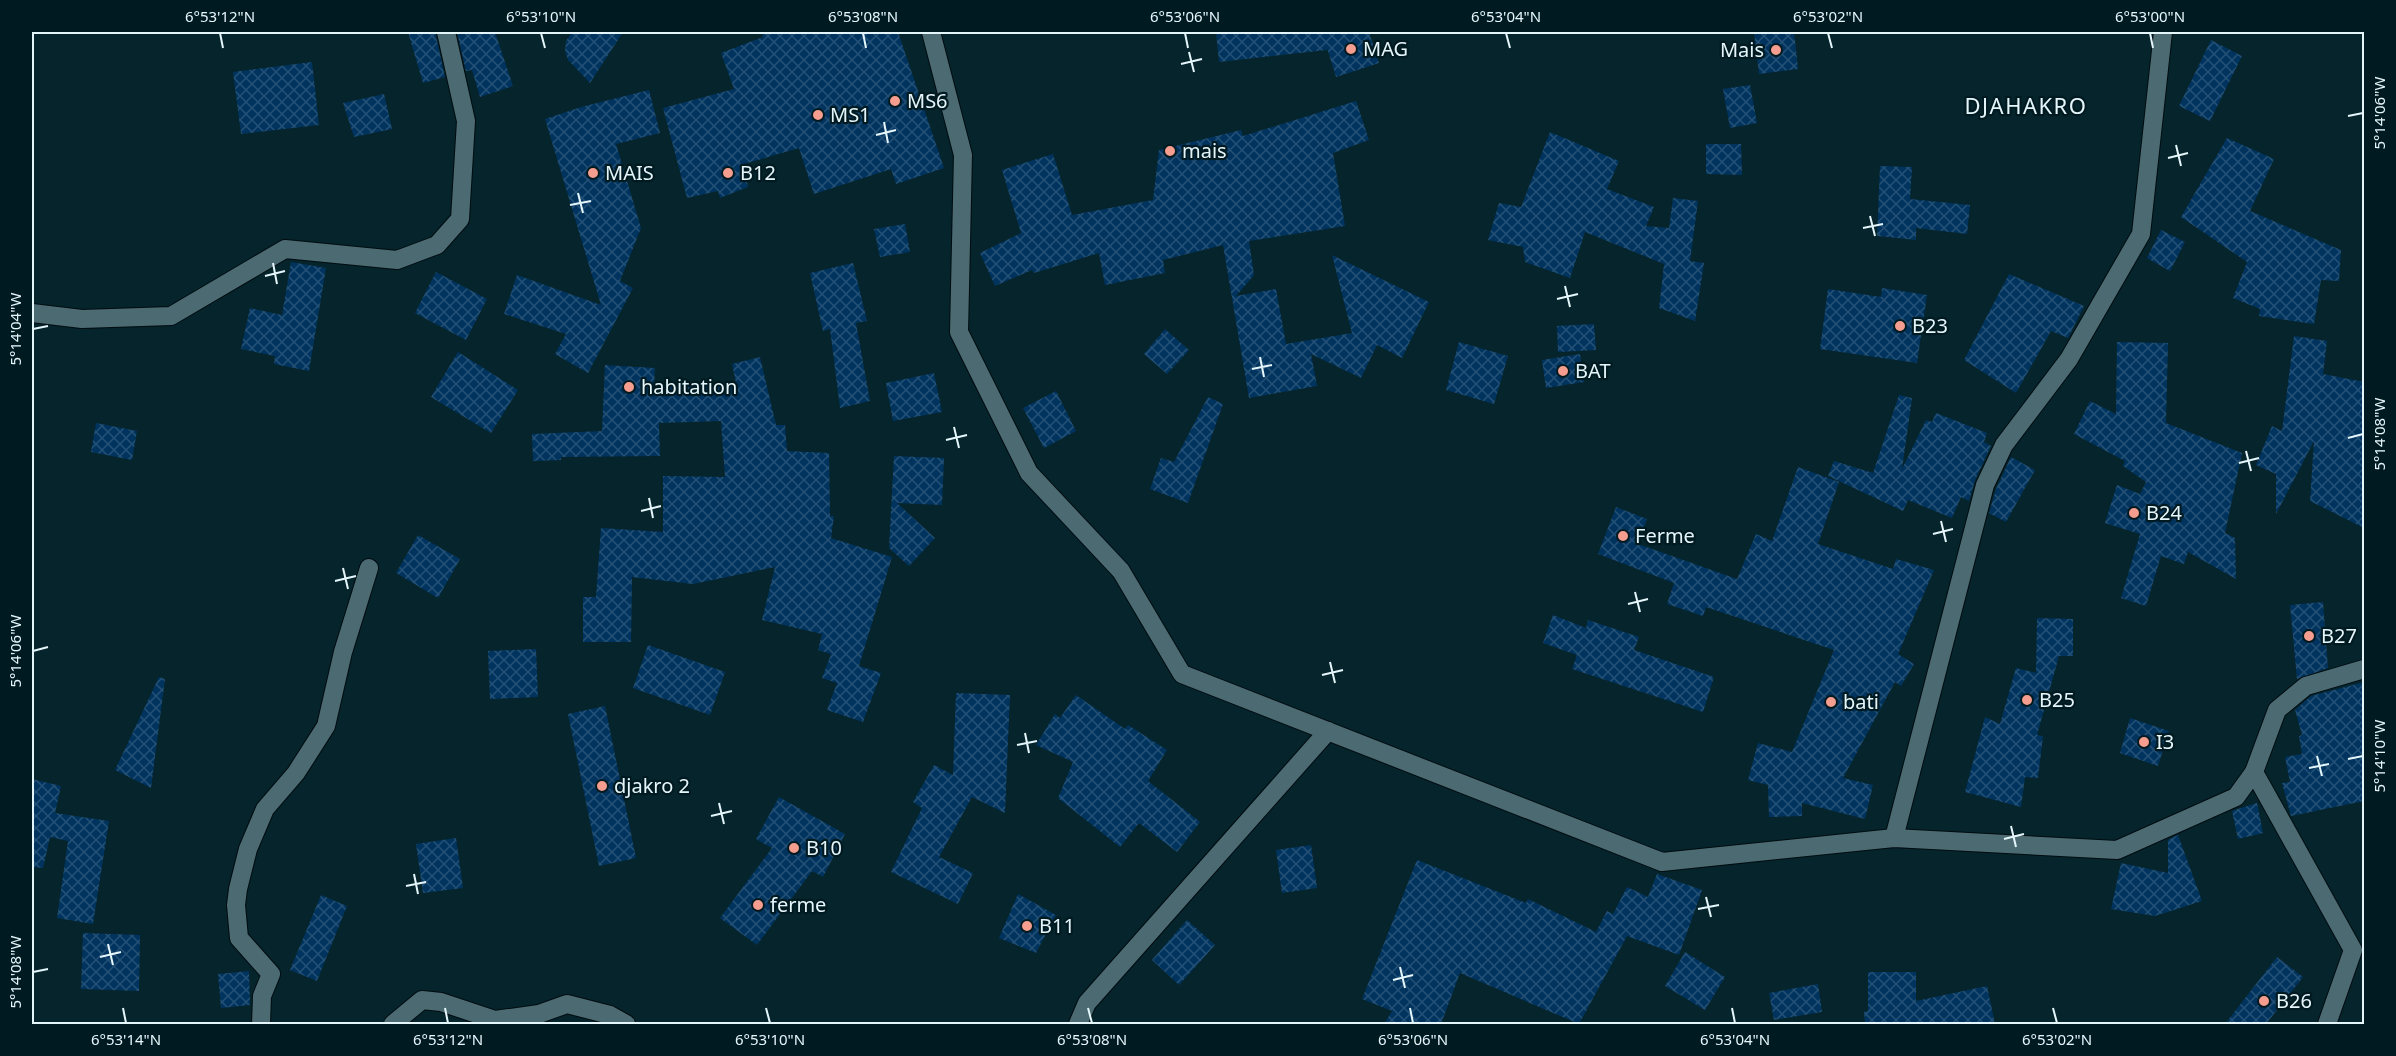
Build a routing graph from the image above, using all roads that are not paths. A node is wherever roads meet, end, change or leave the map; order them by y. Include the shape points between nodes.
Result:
1 (446, 32) edge
2 (931, 32) edge
3 (2163, 32) edge
4 (32, 313) edge
5 (369, 568) dead end
6 (2364, 669) edge
7 (1328, 731) junction
8 (2254, 772) junction
9 (1894, 838) junction
10 (261, 1024) edge
11 (393, 1024) edge
12 (626, 1024) edge
13 (1078, 1024) edge
14 (2327, 1024) edge

1 - 4 street via 465,121 460,219 437,245 397,260 285,249 171,316 82,319
2 - 7 street via 963,155 958,332 1029,473 1121,571 1182,674
3 - 9 street via 2141,234 2069,359 2004,445 1985,485
5 - 10 street via 342,652 326,726 296,773 265,809 248,849 238,889 239,938 271,974 262,996
6 - 8 street via 2306,686 2277,710
7 - 9 street via 1662,862
7 - 13 street via 1087,1003
8 - 9 street via 2236,797 2117,850
8 - 14 street via 2353,950
11 - 12 street via 422,1000 441,1002 495,1020 539,1014 567,1004 610,1015

